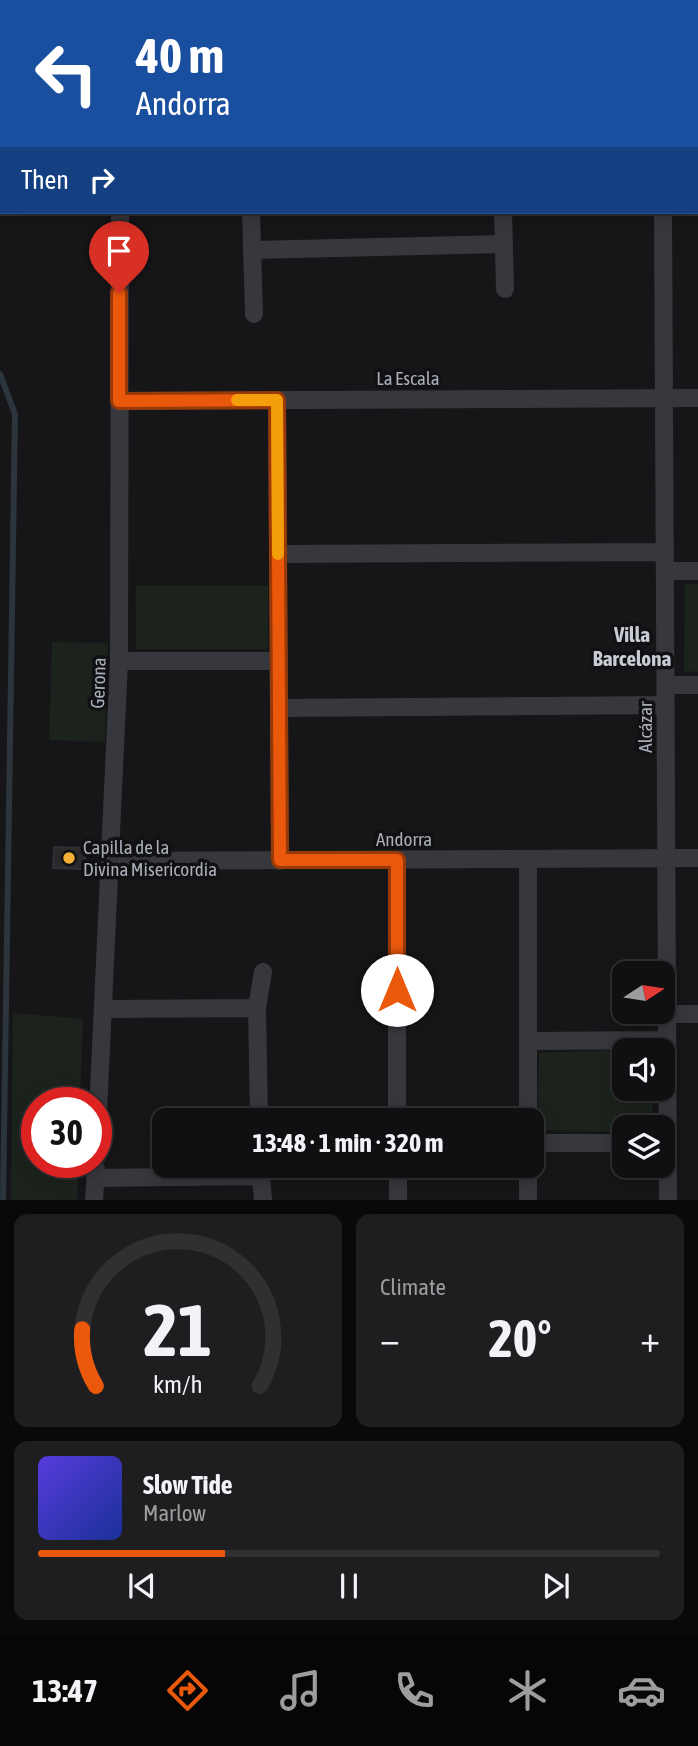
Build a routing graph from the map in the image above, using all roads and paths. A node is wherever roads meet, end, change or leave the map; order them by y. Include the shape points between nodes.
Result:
1 (120, 214) edge
2 (251, 214) edge
3 (503, 214) edge
4 (663, 214) edge
5 (503, 244) junction
6 (252, 250) junction
7 (505, 289) dead end
8 (254, 314) dead end
9 (664, 398) junction
10 (698, 398) edge
11 (277, 400) junction
12 (119, 401) junction
13 (665, 552) junction
14 (278, 554) junction
15 (665, 571) junction
16 (698, 571) edge
17 (119, 661) junction
18 (279, 661) junction
19 (666, 685) junction
20 (698, 685) edge
21 (666, 705) junction
22 (279, 708) junction
23 (698, 858) edge
24 (528, 859) junction
25 (666, 859) junction
26 (280, 860) junction
27 (397, 860) junction
28 (110, 861) junction
29 (667, 961) edge
30 (263, 972) dead end
31 (257, 1008) junction
32 (103, 1009) junction
33 (676, 1014) edge
34 (698, 1014) edge
35 (612, 1040) edge
36 (528, 1041) junction
37 (99, 1087) edge
38 (259, 1108) edge
39 (397, 1108) edge
40 (528, 1108) edge
41 (544, 1143) edge
42 (612, 1143) edge
43 (112, 1170) edge
44 (152, 1170) edge
45 (95, 1178) edge
46 (261, 1178) edge
47 (398, 1178) edge
48 (528, 1178) edge
49 (667, 1178) edge
50 (94, 1200) edge
51 (263, 1200) edge
52 (398, 1200) edge
53 (528, 1200) edge
54 (668, 1200) edge

1 - 12 street, Gerona
2 - 6 street
3 - 5 street
4 - 9 street, Alcázar
5 - 6 street
5 - 7 street
6 - 8 street
9 - 10 street, La Escala
9 - 11 street, La Escala
9 - 13 street, Alcázar
11 - 12 street, La Escala
11 - 14 street
12 - 17 street, Gerona
13 - 14 street
13 - 15 street, Alcázar
14 - 18 street
15 - 16 street
15 - 19 street, Alcázar
17 - 18 street
17 - 28 street, Gerona
18 - 22 street
19 - 20 street
19 - 21 street, Alcázar
21 - 22 street
21 - 25 street, Alcázar
22 - 26 street
23 - 25 street, Andorra
24 - 25 street, Andorra
24 - 27 street, Andorra
24 - 36 street
25 - 29 street, Alcázar
26 - 27 street, Andorra
26 - 28 street, Andorra
27 - 39 street
28 - 32 street, Gerona
30 - 31 street
31 - 32 street
31 - 38 street
32 - 37 street, Gerona
33 - 34 street
35 - 36 street
36 - 40 street
41 - 42 street
43 - 44 street
45 - 50 street
46 - 51 street
47 - 52 street
48 - 53 street
49 - 54 street, Alcázar

